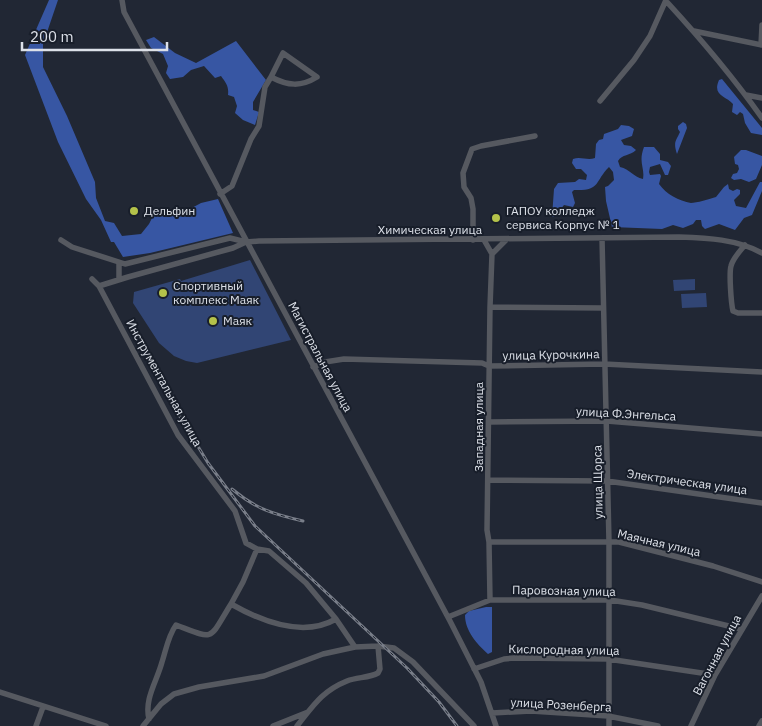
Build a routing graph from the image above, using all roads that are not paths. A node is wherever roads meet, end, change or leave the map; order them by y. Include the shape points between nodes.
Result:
1 (122, 0) edge
2 (666, 0) edge
3 (762, 25) edge
4 (694, 31) junction
5 (761, 45) edge
6 (271, 77) junction
7 (746, 95) junction
8 (762, 98) edge
9 (600, 101) dead end
10 (762, 118) edge
11 (535, 136) dead end
12 (220, 194) junction
13 (602, 238) junction
14 (507, 239) junction
15 (61, 240) dead end
16 (473, 240) junction
17 (484, 240) junction
18 (246, 242) junction
19 (745, 245) junction
20 (762, 253) edge
21 (492, 254) junction
22 (119, 263) junction
23 (92, 279) dead end
24 (119, 279) junction
25 (99, 286) junction
26 (490, 307) junction
27 (603, 308) junction
28 (762, 313) edge
29 (604, 364) junction
30 (490, 366) junction
31 (313, 367) junction
32 (762, 372) edge
33 (607, 421) junction
34 (489, 422) junction
35 (762, 434) edge
36 (489, 480) junction
37 (607, 481) junction
38 (762, 503) edge
39 (489, 542) junction
40 (609, 542) junction
41 (257, 549) junction
42 (762, 582) edge
43 (762, 596) edge
44 (490, 600) junction
45 (610, 600) junction
46 (231, 604) junction
47 (448, 618) junction
48 (336, 619) junction
49 (741, 629) junction
50 (378, 646) junction
51 (355, 647) junction
52 (608, 659) junction
53 (474, 669) junction
54 (715, 675) junction
55 (0, 692) edge
56 (43, 707) junction
57 (308, 712) junction
58 (492, 713) junction
59 (608, 716) junction
60 (149, 719) junction
61 (762, 721) edge
62 (36, 726) edge
63 (106, 726) edge
64 (143, 726) edge
65 (273, 726) edge
66 (297, 726) edge
67 (474, 726) edge
68 (496, 726) edge
69 (609, 726) edge
70 (658, 726) edge
71 (691, 726) edge
72 (759, 726) edge

1 - 12 street, Магистральная улица via 124,12
2 - 4 street
2 - 9 street via 650,36
3 - 5 street
4 - 5 street
4 - 7 street
6 - 6 street via 283,53 317,77 308,83 293,85
6 - 12 street via 264,92 259,126 232,186
7 - 8 street
7 - 10 street
11 - 16 street via 472,150 463,174 464,187 474,209
12 - 18 street, Магистральная улица
13 - 14 street, Химическая улица
13 - 19 street, Химическая улица via 706,238
13 - 27 street, улица Щорса
14 - 17 street, Химическая улица
14 - 21 street
15 - 22 street, Химическая улица
16 - 17 street, Химическая улица
16 - 18 street, Химическая улица
17 - 21 street
18 - 22 street, Химическая улица via 230,238
18 - 24 street, Химическая улица
18 - 31 street, Магистральная улица
19 - 20 street, Химическая улица
19 - 28 street via 731,266 731,304 738,313
21 - 26 street, Западная улица
22 - 24 street
23 - 25 street, Инструментальная улица
24 - 25 street, Химическая улица
25 - 41 street, Инструментальная улица via 178,435 235,511 246,542
26 - 27 street
26 - 30 street, Западная улица
27 - 29 street, улица Щорса
29 - 30 street, улица Курочкина
29 - 32 street, улица Курочкина
29 - 33 street, улица Щорса
30 - 31 street, улица Курочкина via 482,363 344,359
30 - 34 street, Западная улица
31 - 47 street, Магистральная улица
33 - 34 street, улица Ф.Энгельса
33 - 35 street, улица Ф.Энгельса
33 - 37 street, улица Щорса
34 - 36 street, Западная улица
36 - 37 street, Электрическая улица
36 - 39 street, Западная улица
37 - 38 street, Электрическая улица
37 - 40 street, улица Щорса
39 - 40 street, Маячная улица
39 - 44 street, Западная улица
40 - 42 street, Маячная улица via 713,566
40 - 45 street, улица Щорса
41 - 46 street
41 - 48 street, Инструментальная улица via 269,551 306,583
43 - 49 street, Вагонная улица
44 - 45 street, Паровозная улица
44 - 47 street, Паровозная улица
45 - 49 street, Паровозная улица
45 - 52 street, улица Щорса
46 - 48 street via 256,618 292,626 314,627
46 - 60 street via 210,635 176,626 155,678 148,706
47 - 53 street, Магистральная улица
48 - 51 street, Инструментальная улица
49 - 54 street, Вагонная улица
50 - 51 street
50 - 57 street via 378,673 326,691
50 - 67 street via 394,648 413,662
51 - 60 street via 323,654 264,676 174,694
52 - 53 street, Кислородная улица via 514,658
52 - 54 street, Кислородная улица
52 - 59 street, улица Щорса
53 - 58 street, Магистральная улица
54 - 71 street, Вагонная улица
55 - 56 street
56 - 62 street
56 - 63 street
57 - 65 street
57 - 66 street
58 - 59 street, улица Розенберга via 531,711
58 - 68 street, Магистральная улица
59 - 69 street, улица Щорса
59 - 70 street, улица Розенберга
60 - 64 street
61 - 72 street

